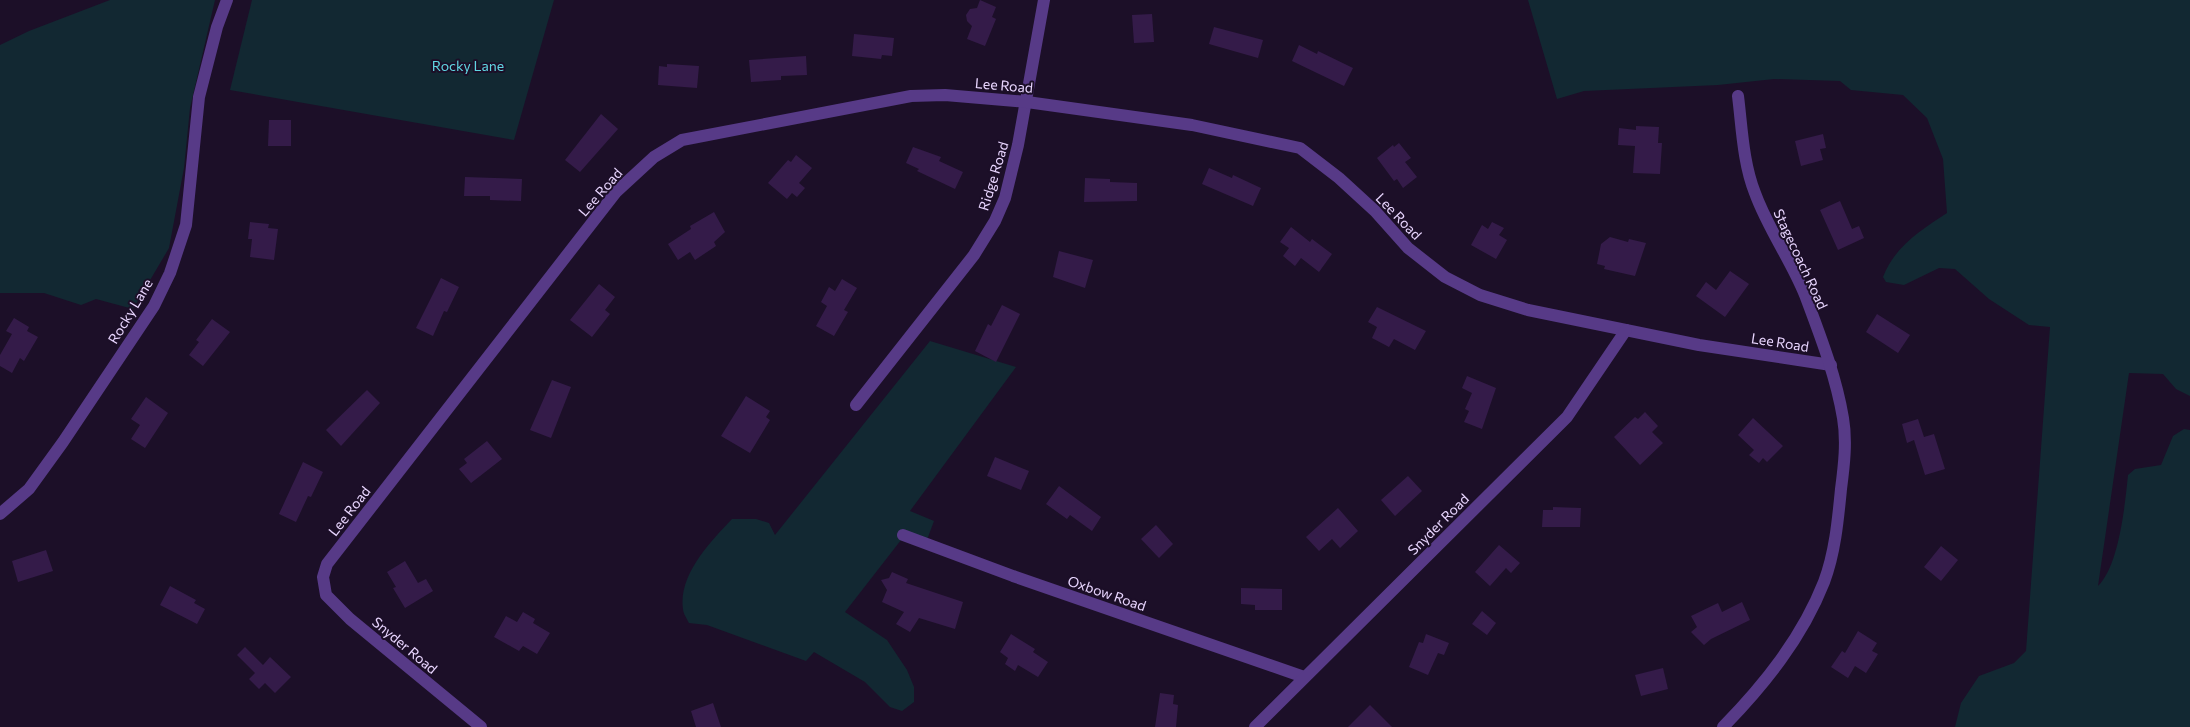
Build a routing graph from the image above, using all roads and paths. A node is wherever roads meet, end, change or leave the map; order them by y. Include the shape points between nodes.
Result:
1 (227, 0) edge
2 (1044, 0) edge
3 (1738, 96) dead end
4 (1027, 102) junction
5 (1626, 330) junction
6 (1831, 365) junction
7 (856, 406) dead end
8 (0, 514) edge
9 (902, 535) dead end
10 (323, 577) joint
11 (1304, 677) junction
12 (478, 727) edge
13 (1255, 727) edge
14 (1723, 727) edge

1 - 8 street, Rocky Lane via 199,97 186,225 170,273 154,306 63,442 29,489
2 - 4 street, Ridge Road
3 - 6 street, Stagecoach Road via 1745,156 1754,192 1804,293
4 - 5 street, Lee Road via 1192,125 1300,148 1339,178 1408,248 1445,277 1480,295 1528,310
4 - 7 street, Ridge Road via 1011,177 995,220 974,255
4 - 10 street, Lee Road via 945,95 911,96 682,140 654,157 616,192 327,564
5 - 6 street, Lee Road via 1698,345
5 - 11 street, Snyder Road via 1567,418
6 - 14 street, Stagecoach Road via 1844,419 1845,456 1837,532 1824,582 1794,641 1754,696
9 - 11 street, Oxbow Road
10 - 12 street, Snyder Road via 326,595 350,619
11 - 13 street, Snyder Road

